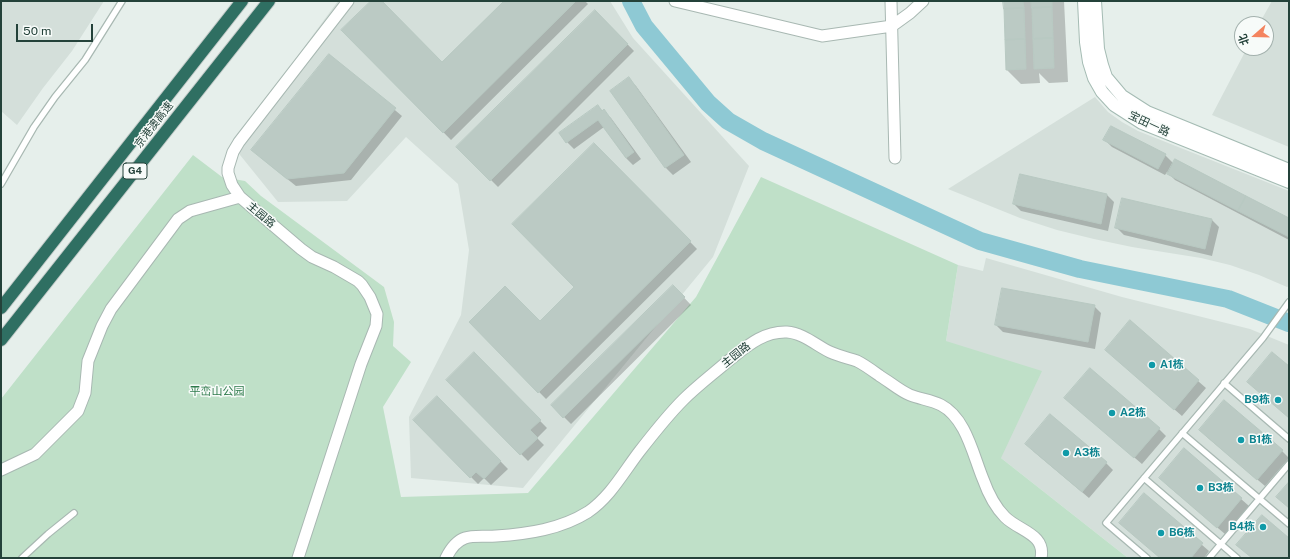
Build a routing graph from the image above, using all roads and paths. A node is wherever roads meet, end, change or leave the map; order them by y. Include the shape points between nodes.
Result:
1 (122, 1) edge
2 (242, 1) edge
3 (269, 1) edge
4 (348, 1) edge
5 (675, 1) edge
6 (890, 1) edge
7 (923, 1) edge
8 (1084, 1) edge
9 (1096, 1) edge
10 (892, 26) junction
11 (895, 158) dead end
12 (1289, 170) edge
13 (1289, 182) edge
14 (1, 184) edge
15 (240, 197) junction
16 (1289, 302) edge
17 (1, 308) edge
18 (1, 340) edge
19 (1224, 383) junction
20 (1182, 432) junction
21 (1289, 439) edge
22 (1289, 464) edge
23 (1, 470) edge
24 (1144, 478) junction
25 (1260, 499) junction
26 (74, 513) dead end
27 (1289, 524) edge
28 (1221, 544) junction
29 (22, 558) edge
30 (298, 558) edge
31 (446, 558) edge
32 (1041, 558) edge
33 (1147, 558) edge
34 (1209, 558) edge
35 (1237, 558) edge

1 - 14 lane via 85,60 34,127
2 - 17 highway, 京港澳高速 / G4
3 - 18 highway, 京港澳高速 / G4
4 - 15 street via 236,148 228,173
5 - 10 street via 822,36
6 - 10 street
7 - 10 street
8 - 13 main road, 宝田一路 via 1089,62 1098,85 1114,105 1142,122
9 - 12 main road, 宝田一路 via 1098,49 1102,65 1106,77 1122,96 1147,112
10 - 11 street
15 - 23 street, 主园路 via 190,211 178,219 111,309 102,326 90,353 85,393 78,411 35,454
15 - 30 street, 主园路 via 312,257 358,281 377,314 376,326 360,364
16 - 19 lane via 1263,338
19 - 20 lane
19 - 21 lane
20 - 24 lane
20 - 25 lane
22 - 25 lane
24 - 28 lane
24 - 33 lane via 1106,523
25 - 27 lane
25 - 28 lane
26 - 29 lane
28 - 34 lane
28 - 35 lane
31 - 32 street, 主园路 via 455,545 465,538 532,533 572,521 594,508 611,491 659,426 688,395 745,347 764,336 787,332 830,352 857,361 905,393 932,401 952,413 962,426 991,497 1006,518 1037,538 1041,544

